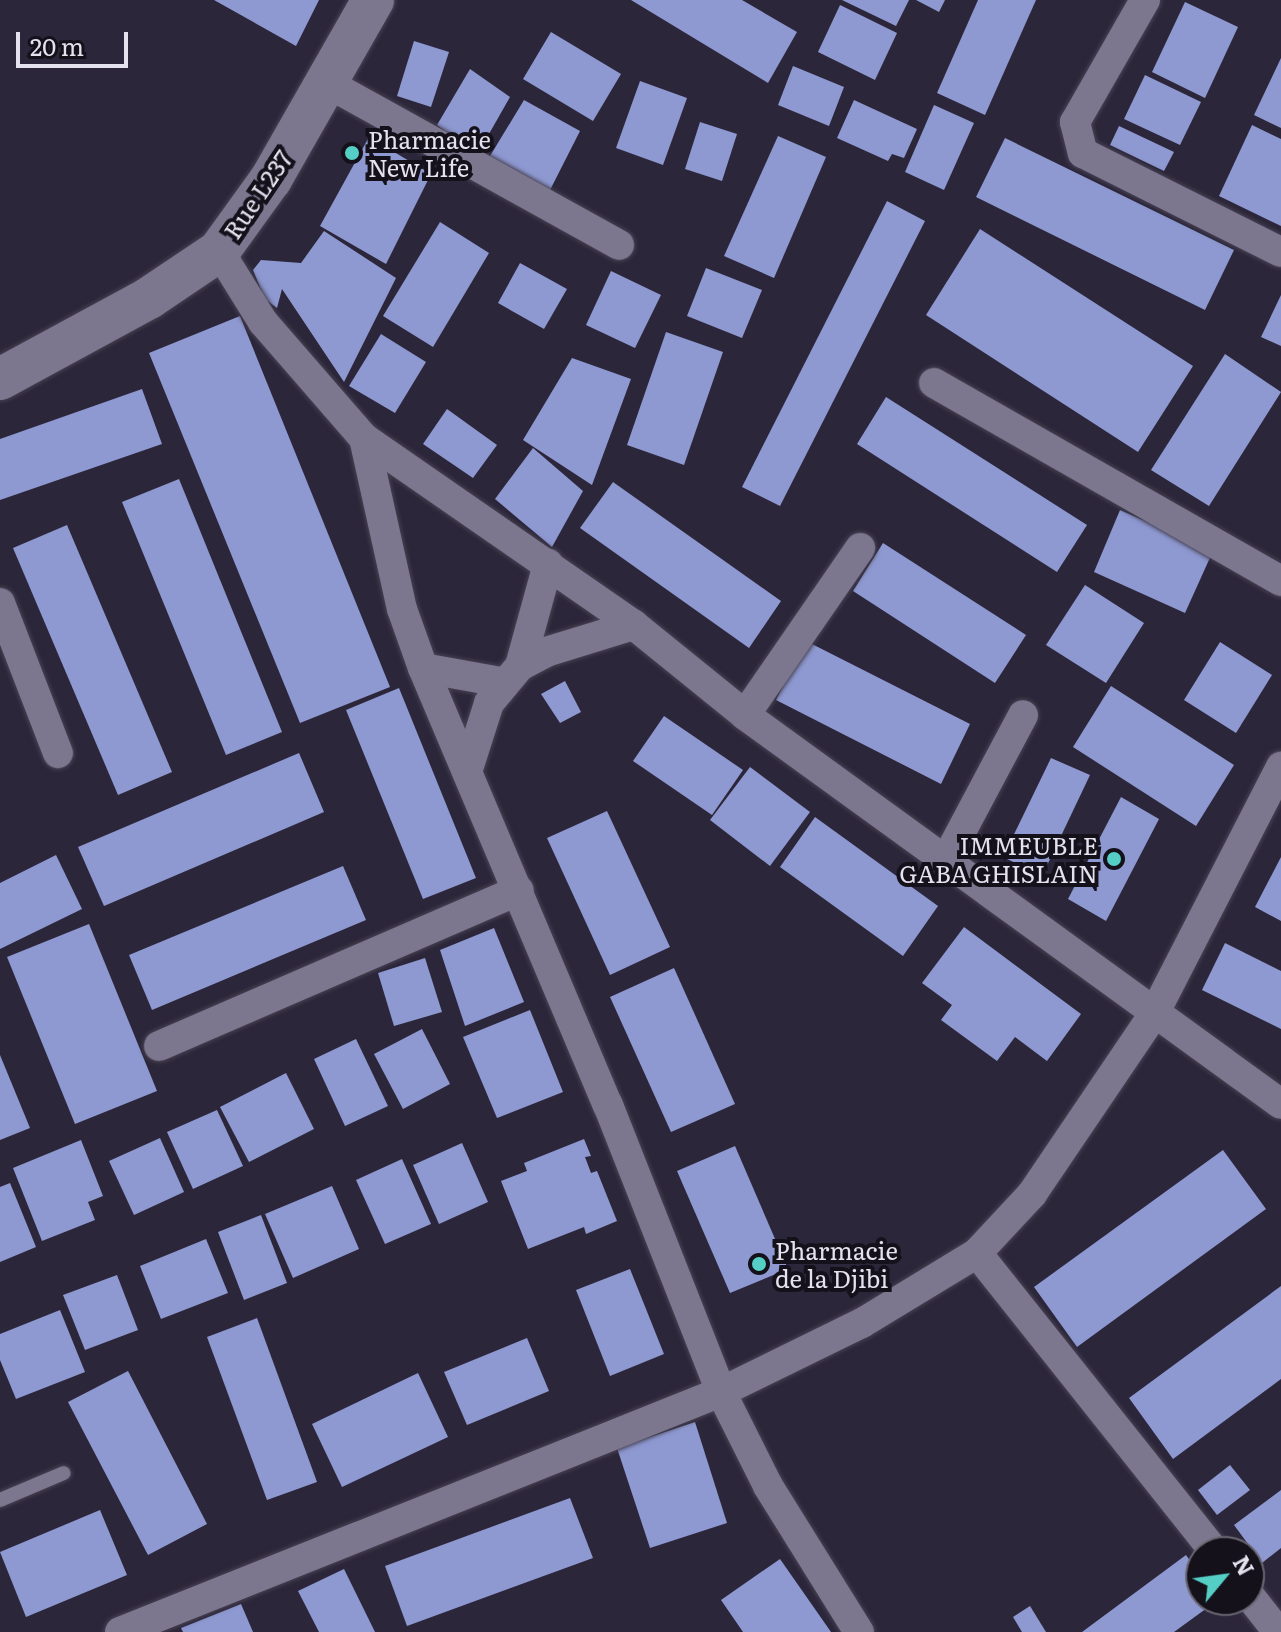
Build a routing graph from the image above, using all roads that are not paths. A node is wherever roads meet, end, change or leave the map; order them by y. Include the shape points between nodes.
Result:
1 (373, 0) edge
2 (1145, 0) edge
3 (327, 83) junction
4 (619, 245) dead end
5 (219, 251) junction
6 (1281, 252) edge
7 (0, 379) edge
8 (934, 383) dead end
9 (364, 438) junction
10 (860, 548) dead end
11 (548, 564) junction
12 (1281, 581) edge
13 (0, 603) edge
14 (634, 625) junction
15 (423, 668) junction
16 (511, 674) junction
17 (745, 715) junction
18 (1023, 715) dead end
19 (58, 753) dead end
20 (1281, 767) edge
21 (468, 769) junction
22 (946, 860) junction
23 (519, 890) junction
24 (1155, 1012) junction
25 (159, 1046) dead end
26 (1281, 1104) edge
27 (977, 1253) junction
28 (721, 1392) junction
29 (64, 1473) dead end
30 (0, 1500) edge
31 (1202, 1536) edge
32 (1265, 1615) edge
33 (120, 1632) edge
34 (859, 1632) edge
35 (1278, 1632) edge

1 - 3 street, Rue L237
2 - 6 street via 1075,122 1083,153
3 - 4 street
3 - 5 street, Rue L237 via 271,179
5 - 7 street, Rue L237 via 149,298
5 - 9 street via 263,322
8 - 12 street
9 - 11 street
9 - 15 street via 402,609
10 - 17 street
11 - 14 street
11 - 16 street
13 - 19 street
14 - 16 street via 546,652
14 - 17 street
15 - 16 street
15 - 21 street
16 - 21 street via 489,703
17 - 22 street
18 - 22 street
20 - 24 street
21 - 23 street
22 - 24 street
23 - 25 street
23 - 28 street
24 - 26 street
24 - 27 street via 1032,1194
27 - 28 street via 862,1323
27 - 31 street
28 - 33 street
28 - 34 street via 768,1486
29 - 30 lane
32 - 35 street

